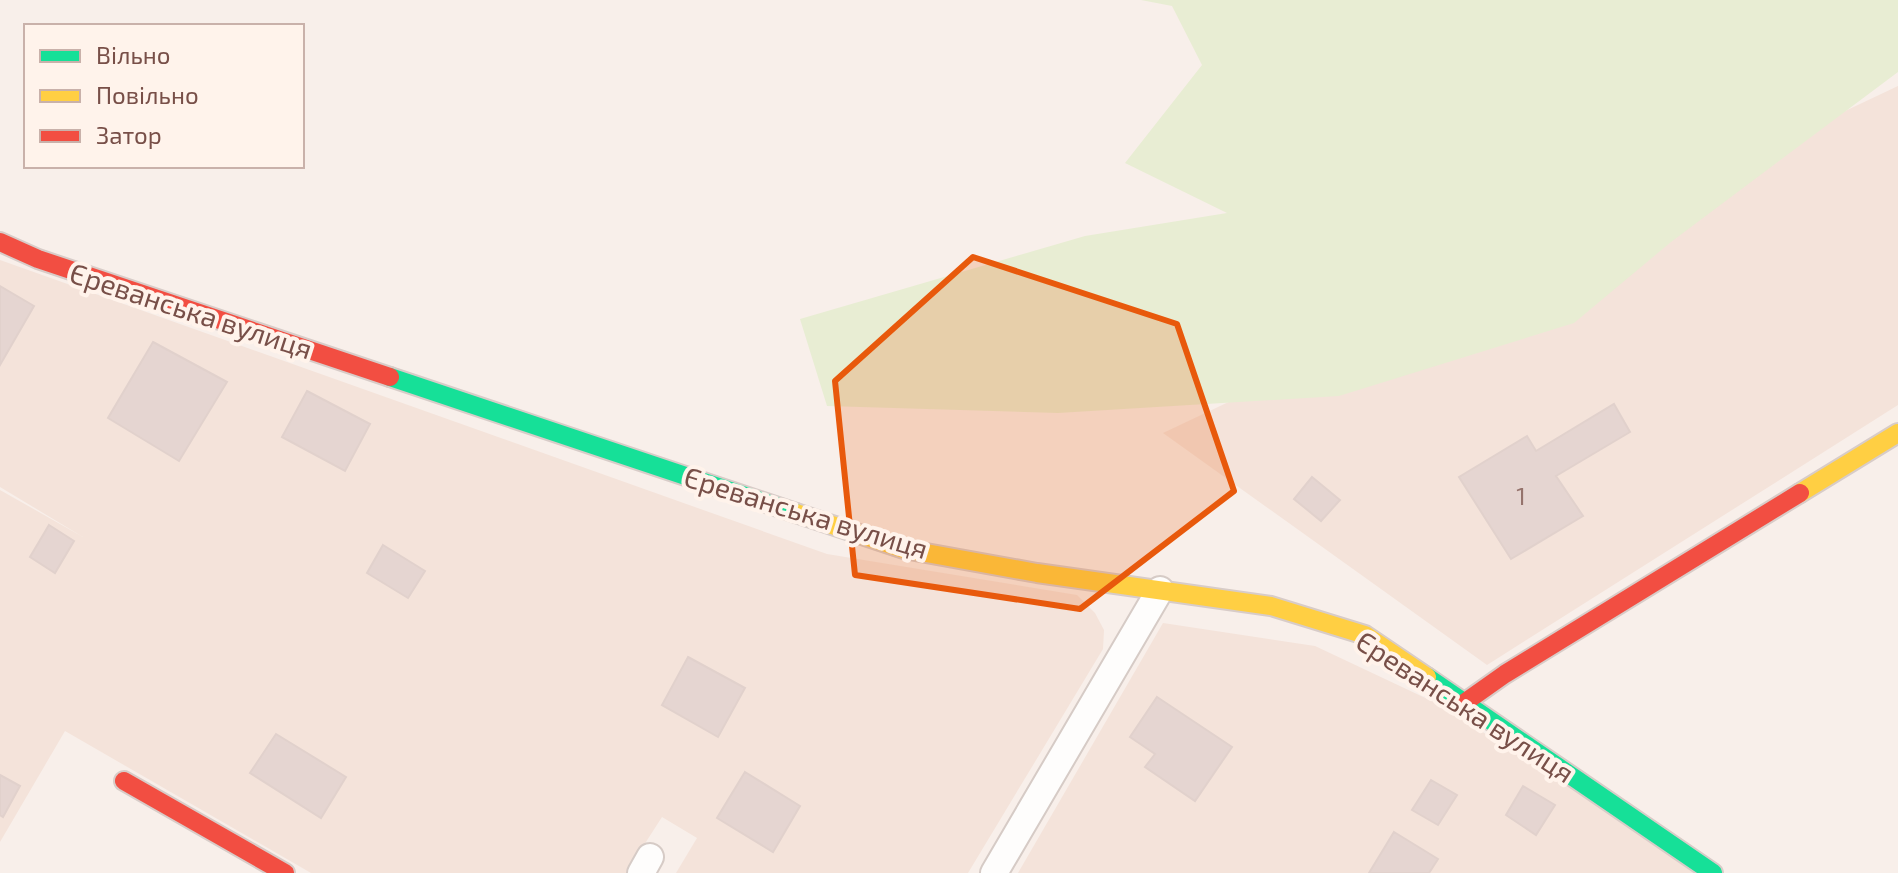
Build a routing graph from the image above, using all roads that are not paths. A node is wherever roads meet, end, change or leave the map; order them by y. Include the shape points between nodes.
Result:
1 (0, 242) edge
2 (1898, 433) edge
3 (1160, 590) junction
4 (1464, 703) junction
5 (124, 781) dead end
6 (285, 873) edge
7 (994, 873) edge
8 (1713, 873) edge

1 - 3 street, Єреванська вулиця via 904,549
2 - 4 street
3 - 4 street, Єреванська вулиця via 1271,606 1365,635
3 - 7 street
4 - 8 street, Єреванська вулиця
5 - 6 street

